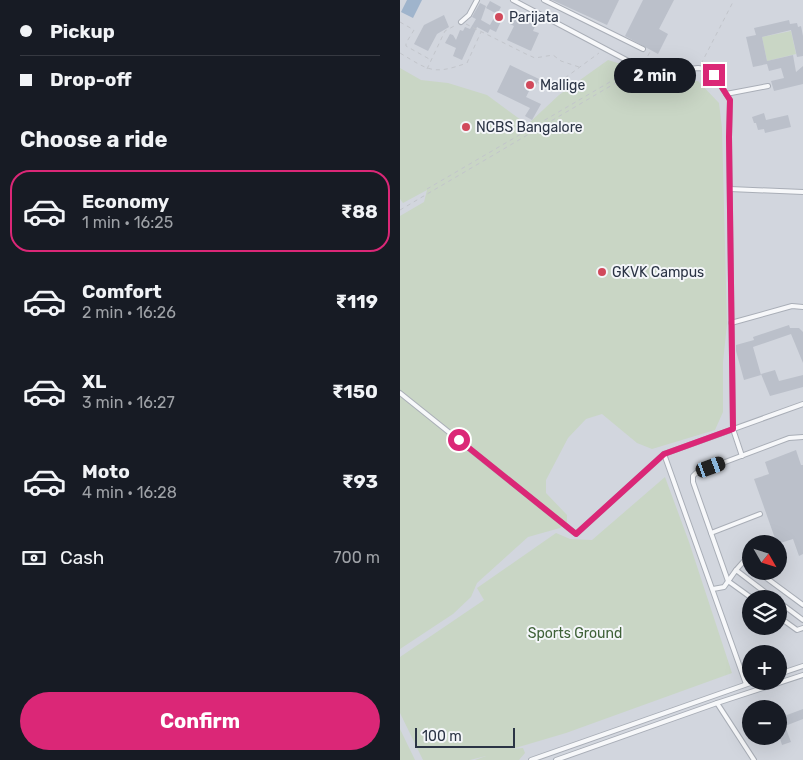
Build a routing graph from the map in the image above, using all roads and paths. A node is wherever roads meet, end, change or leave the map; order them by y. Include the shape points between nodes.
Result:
1 (477, 0) edge
2 (513, 0) edge
3 (544, 0) edge
4 (734, 0) edge
5 (400, 22) edge
6 (462, 22) junction
7 (482, 32) junction
8 (606, 48) junction
9 (643, 49) dead end
10 (651, 50) dead end
11 (400, 53) edge
12 (431, 60) junction
13 (579, 67) junction
14 (639, 67) junction
15 (698, 68) junction
16 (427, 69) junction
17 (537, 82) dead end
18 (768, 86) dead end
19 (726, 94) junction
20 (427, 189) dead end
21 (730, 189) junction
22 (803, 192) edge
23 (400, 210) edge
24 (803, 307) edge
25 (732, 323) junction
26 (400, 393) edge
27 (803, 404) edge
28 (733, 429) junction
29 (803, 437) edge
30 (664, 454) junction
31 (742, 456) junction
32 (760, 514) dead end
33 (711, 533) junction
34 (742, 563) edge
35 (736, 570) junction
36 (770, 580) edge
37 (728, 581) junction
38 (712, 589) junction
39 (762, 590) edge
40 (742, 591) edge
41 (803, 605) edge
42 (787, 608) edge
43 (803, 620) edge
44 (787, 623) edge
45 (803, 628) edge
46 (803, 666) edge
47 (787, 671) edge
48 (742, 673) edge
49 (803, 675) edge
50 (742, 685) edge
51 (717, 703) junction
52 (531, 760) edge
53 (556, 760) edge
54 (754, 760) edge

1 - 6 lane
2 - 8 lane
3 - 9 lane
4 - 15 path
5 - 12 path via 414,30 406,46
6 - 7 path
6 - 12 path via 445,31
7 - 13 path via 536,58 553,55
7 - 16 path via 467,63 439,71
8 - 13 path
8 - 14 lane
10 - 14 path
11 - 16 path
12 - 16 path
13 - 17 path via 554,86 546,87
14 - 15 lane via 651,73
14 - 20 path
14 - 23 path
15 - 19 lane via 714,75
18 - 19 lane
19 - 21 lane via 730,100
21 - 22 lane
21 - 25 lane
24 - 25 lane via 792,306
25 - 28 lane
26 - 30 lane via 576,534
27 - 28 lane
28 - 30 lane
28 - 31 lane
29 - 31 lane via 789,438
30 - 38 lane
31 - 33 lane via 693,476
32 - 33 lane
33 - 37 lane
34 - 35 lane
35 - 37 lane
35 - 39 lane
36 - 41 lane
37 - 38 lane via 724,587
37 - 40 lane
38 - 48 lane
42 - 43 lane
44 - 45 lane via 797,630
46 - 47 lane
49 - 51 lane
50 - 52 lane
51 - 53 lane
51 - 54 lane

